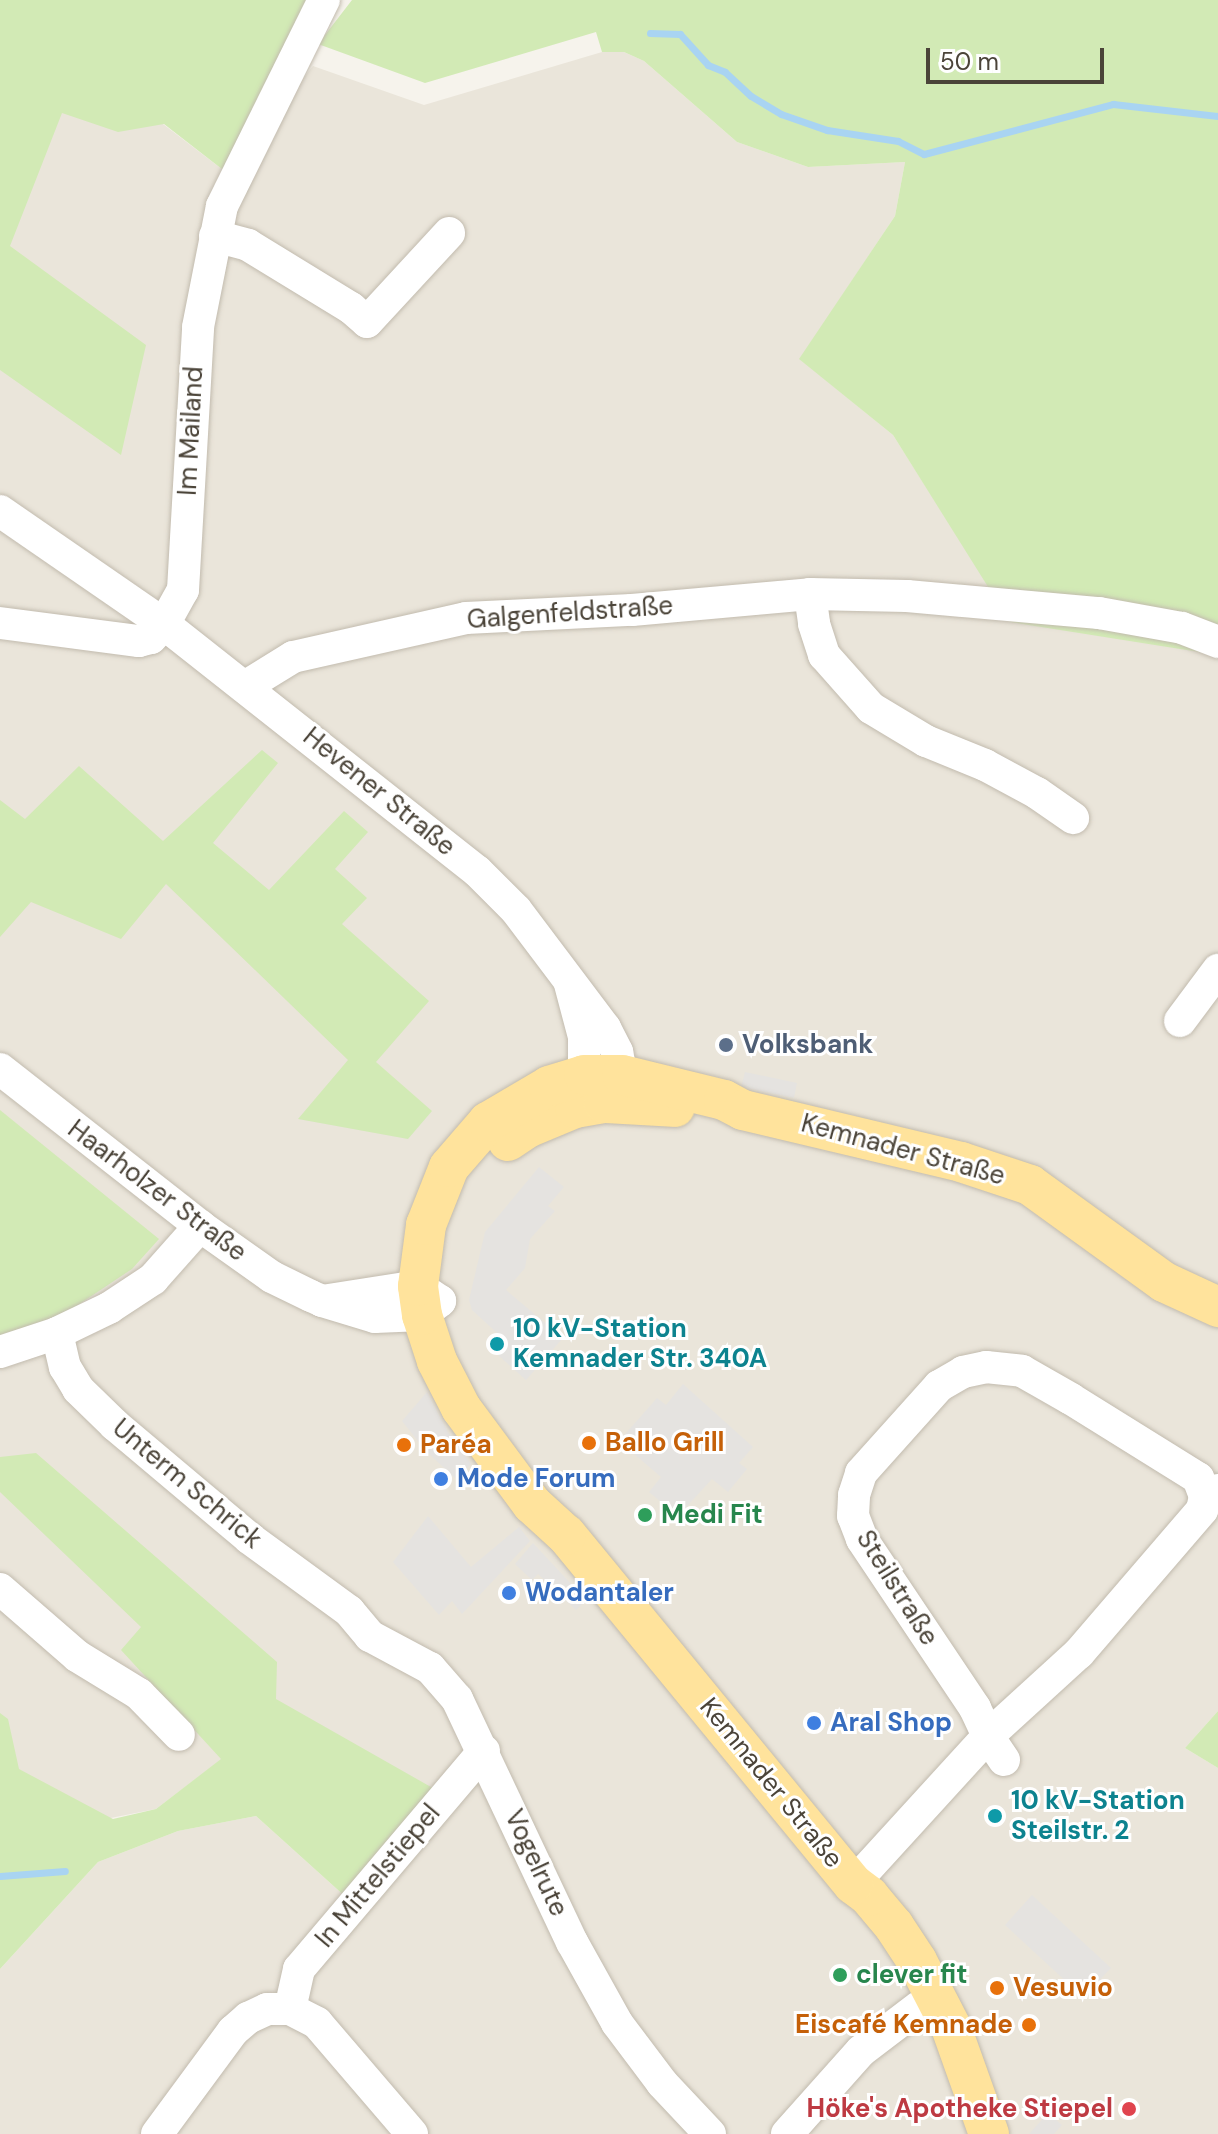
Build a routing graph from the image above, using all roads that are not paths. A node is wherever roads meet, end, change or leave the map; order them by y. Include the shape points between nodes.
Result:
1 (324, 0) edge
2 (449, 233) dead end
3 (215, 236) junction
4 (0, 511) edge
5 (810, 594) junction
6 (0, 623) edge
7 (164, 624) junction
8 (1218, 642) edge
9 (246, 686) junction
10 (1073, 818) dead end
11 (1218, 970) edge
12 (1180, 1021) dead end
13 (0, 1069) edge
14 (603, 1084) junction
15 (200, 1226) junction
16 (427, 1300) junction
17 (1218, 1307) edge
18 (57, 1333) junction
19 (0, 1352) edge
20 (1212, 1493) edge
21 (0, 1589) edge
22 (349, 1611) joint
23 (179, 1735) dead end
24 (996, 1748) junction
25 (484, 1751) junction
26 (853, 1884) junction
27 (928, 2002) junction
28 (290, 2009) junction
29 (157, 2134) edge
30 (412, 2134) edge
31 (710, 2134) edge
32 (787, 2134) edge
33 (969, 2134) edge
34 (989, 2134) edge

1 - 3 street, Im Mailand via 222,206
2 - 3 street via 367,322 248,245
3 - 7 street, Im Mailand via 195,357 183,590
4 - 7 street, Hevener Straße
5 - 8 street, Galgenfeldstraße via 907,596 1099,613 1182,628
5 - 9 street, Galgenfeldstraße via 466,618 293,657
5 - 10 street via 824,655 871,708 926,741 1037,793
6 - 7 street via 139,641 151,638
7 - 9 street, Hevener Straße
9 - 14 street, Hevener Straße via 477,871 516,910 605,1028 617,1052
11 - 12 street
13 - 15 street, Haarholzer Straße
14 - 16 main road, Kemnader Straße via 575,1108 527,1128 450,1191 444,1251
14 - 17 main road, Kemnader Straße via 724,1100 743,1110 881,1141 1030,1185 1164,1282
15 - 16 street, Haarholzer Straße via 272,1277 322,1301
15 - 18 street via 153,1279
16 - 26 main road, Kemnader Straße via 477,1398 566,1535
18 - 19 street
18 - 22 street, Unterm Schrick via 65,1367 78,1389 115,1425 249,1538
20 - 24 street, Steilstraße
20 - 24 street, Steilstraße via 1198,1478 1022,1371 986,1367 963,1372 939,1386 888,1440 861,1473 853,1516 862,1539
21 - 23 street via 77,1656 139,1694
22 - 25 street, Vogelrute via 370,1636 430,1668 457,1699
24 - 26 street, Steilstraße
25 - 28 street, In Mittelstiepel via 299,1969
25 - 31 street, Vogelrute via 572,1942 617,2023 662,2083
26 - 27 main road, Kemnader Straße via 894,1926
27 - 32 street via 861,2051
27 - 33 main road, Kemnader Straße
27 - 34 main road, Kemnader Straße via 966,2062
28 - 29 street via 267,2009 233,2031
28 - 30 street via 317,2023

